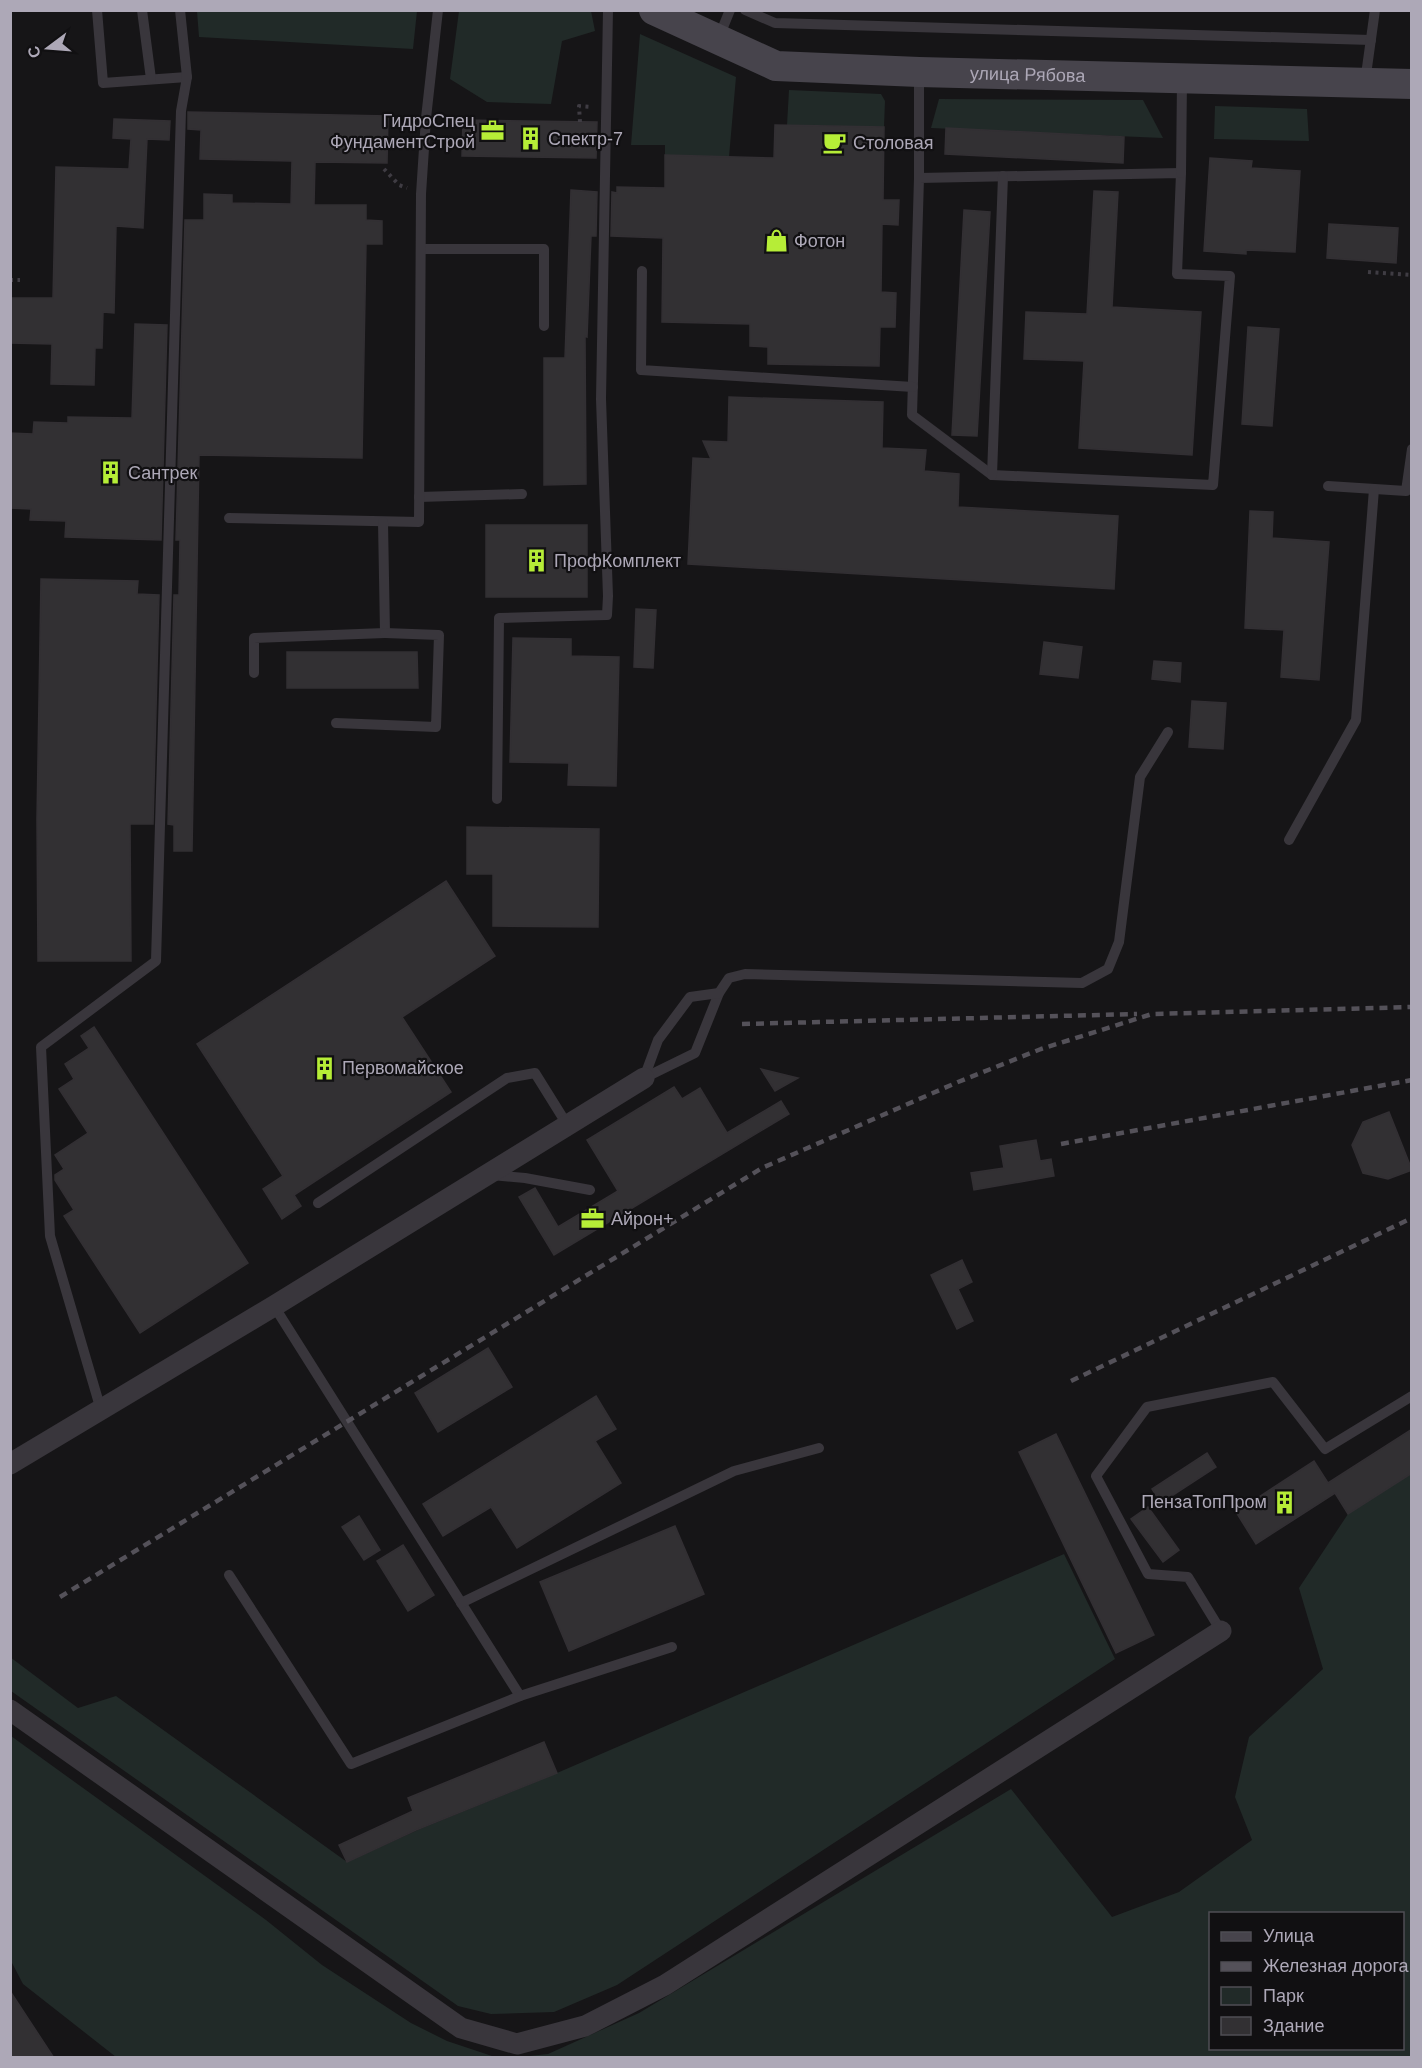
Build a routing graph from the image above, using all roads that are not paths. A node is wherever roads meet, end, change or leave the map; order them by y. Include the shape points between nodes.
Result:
1 (97, 10) edge
2 (142, 10) edge
3 (180, 10) edge
4 (438, 10) edge
5 (608, 10) edge
6 (654, 10) edge
7 (730, 10) edge
8 (745, 10) edge
9 (1375, 10) edge
10 (718, 40) junction
11 (1371, 40) junction
12 (919, 72) junction
13 (187, 77) junction
14 (151, 79) junction
15 (1182, 79) junction
16 (1365, 82) junction
17 (1412, 84) edge
18 (1181, 173) junction
19 (1004, 176) junction
20 (919, 178) junction
21 (422, 249) junction
22 (642, 271) dead end
23 (544, 326) dead end
24 (913, 387) junction
25 (1412, 449) edge
26 (992, 475) junction
27 (1328, 486) dead end
28 (1374, 489) junction
29 (522, 494) dead end
30 (420, 497) junction
31 (229, 518) dead end
32 (382, 522) junction
33 (385, 633) junction
34 (254, 673) dead end
35 (336, 723) dead end
36 (1168, 732) dead end
37 (497, 799) dead end
38 (1289, 840) dead end
39 (719, 993) junction
40 (644, 1078) junction
41 (567, 1126) junction
42 (487, 1174) junction
43 (590, 1190) dead end
44 (318, 1203) dead end
45 (274, 1306) junction
46 (1412, 1396) edge
47 (101, 1410) junction
48 (819, 1448) dead end
49 (10, 1464) edge
50 (229, 1575) dead end
51 (461, 1603) junction
52 (1221, 1631) joint
53 (672, 1647) dead end
54 (520, 1696) junction
55 (10, 1710) edge

1 - 14 lane via 103,83
2 - 14 lane
3 - 13 lane
4 - 21 lane via 426,118
5 - 37 lane via 601,399 607,615 499,618
6 - 10 street, улица Рябова
7 - 10 lane
8 - 11 lane via 774,23
9 - 11 lane
10 - 12 street, улица Рябова via 776,66
11 - 16 lane
12 - 15 street, улица Рябова
12 - 20 lane
13 - 14 lane
13 - 47 lane via 181,123 156,961 41,1047 50,1236
15 - 16 street, улица Рябова
15 - 18 lane
16 - 17 street, улица Рябова
18 - 19 lane
18 - 26 lane via 1177,274 1230,276 1213,485
19 - 20 lane
19 - 26 lane
20 - 24 lane
21 - 23 lane via 544,249
21 - 30 lane
22 - 24 lane via 641,370
24 - 26 lane via 912,415
25 - 28 lane via 1406,491
27 - 28 lane
28 - 38 lane via 1356,720
29 - 30 lane
30 - 32 lane via 420,522
31 - 32 lane
32 - 33 lane
33 - 34 lane via 254,638
33 - 35 lane via 439,635 436,727
36 - 39 lane via 1140,777 1119,942 1108,969 1082,983 745,974 729,978
39 - 40 lane via 695,1053
39 - 40 lane via 690,997 658,1040
40 - 41 street
41 - 42 street
41 - 44 lane via 535,1073 507,1078
42 - 43 lane
42 - 45 street
45 - 47 street
45 - 51 lane
46 - 52 lane via 1324,1449 1273,1382 1147,1407 1095,1476 1148,1574 1188,1577
47 - 49 street
48 - 51 lane via 734,1471
50 - 54 lane via 351,1764
51 - 54 lane
52 - 55 street via 665,1985 585,2026 517,2044 461,2028
53 - 54 lane

